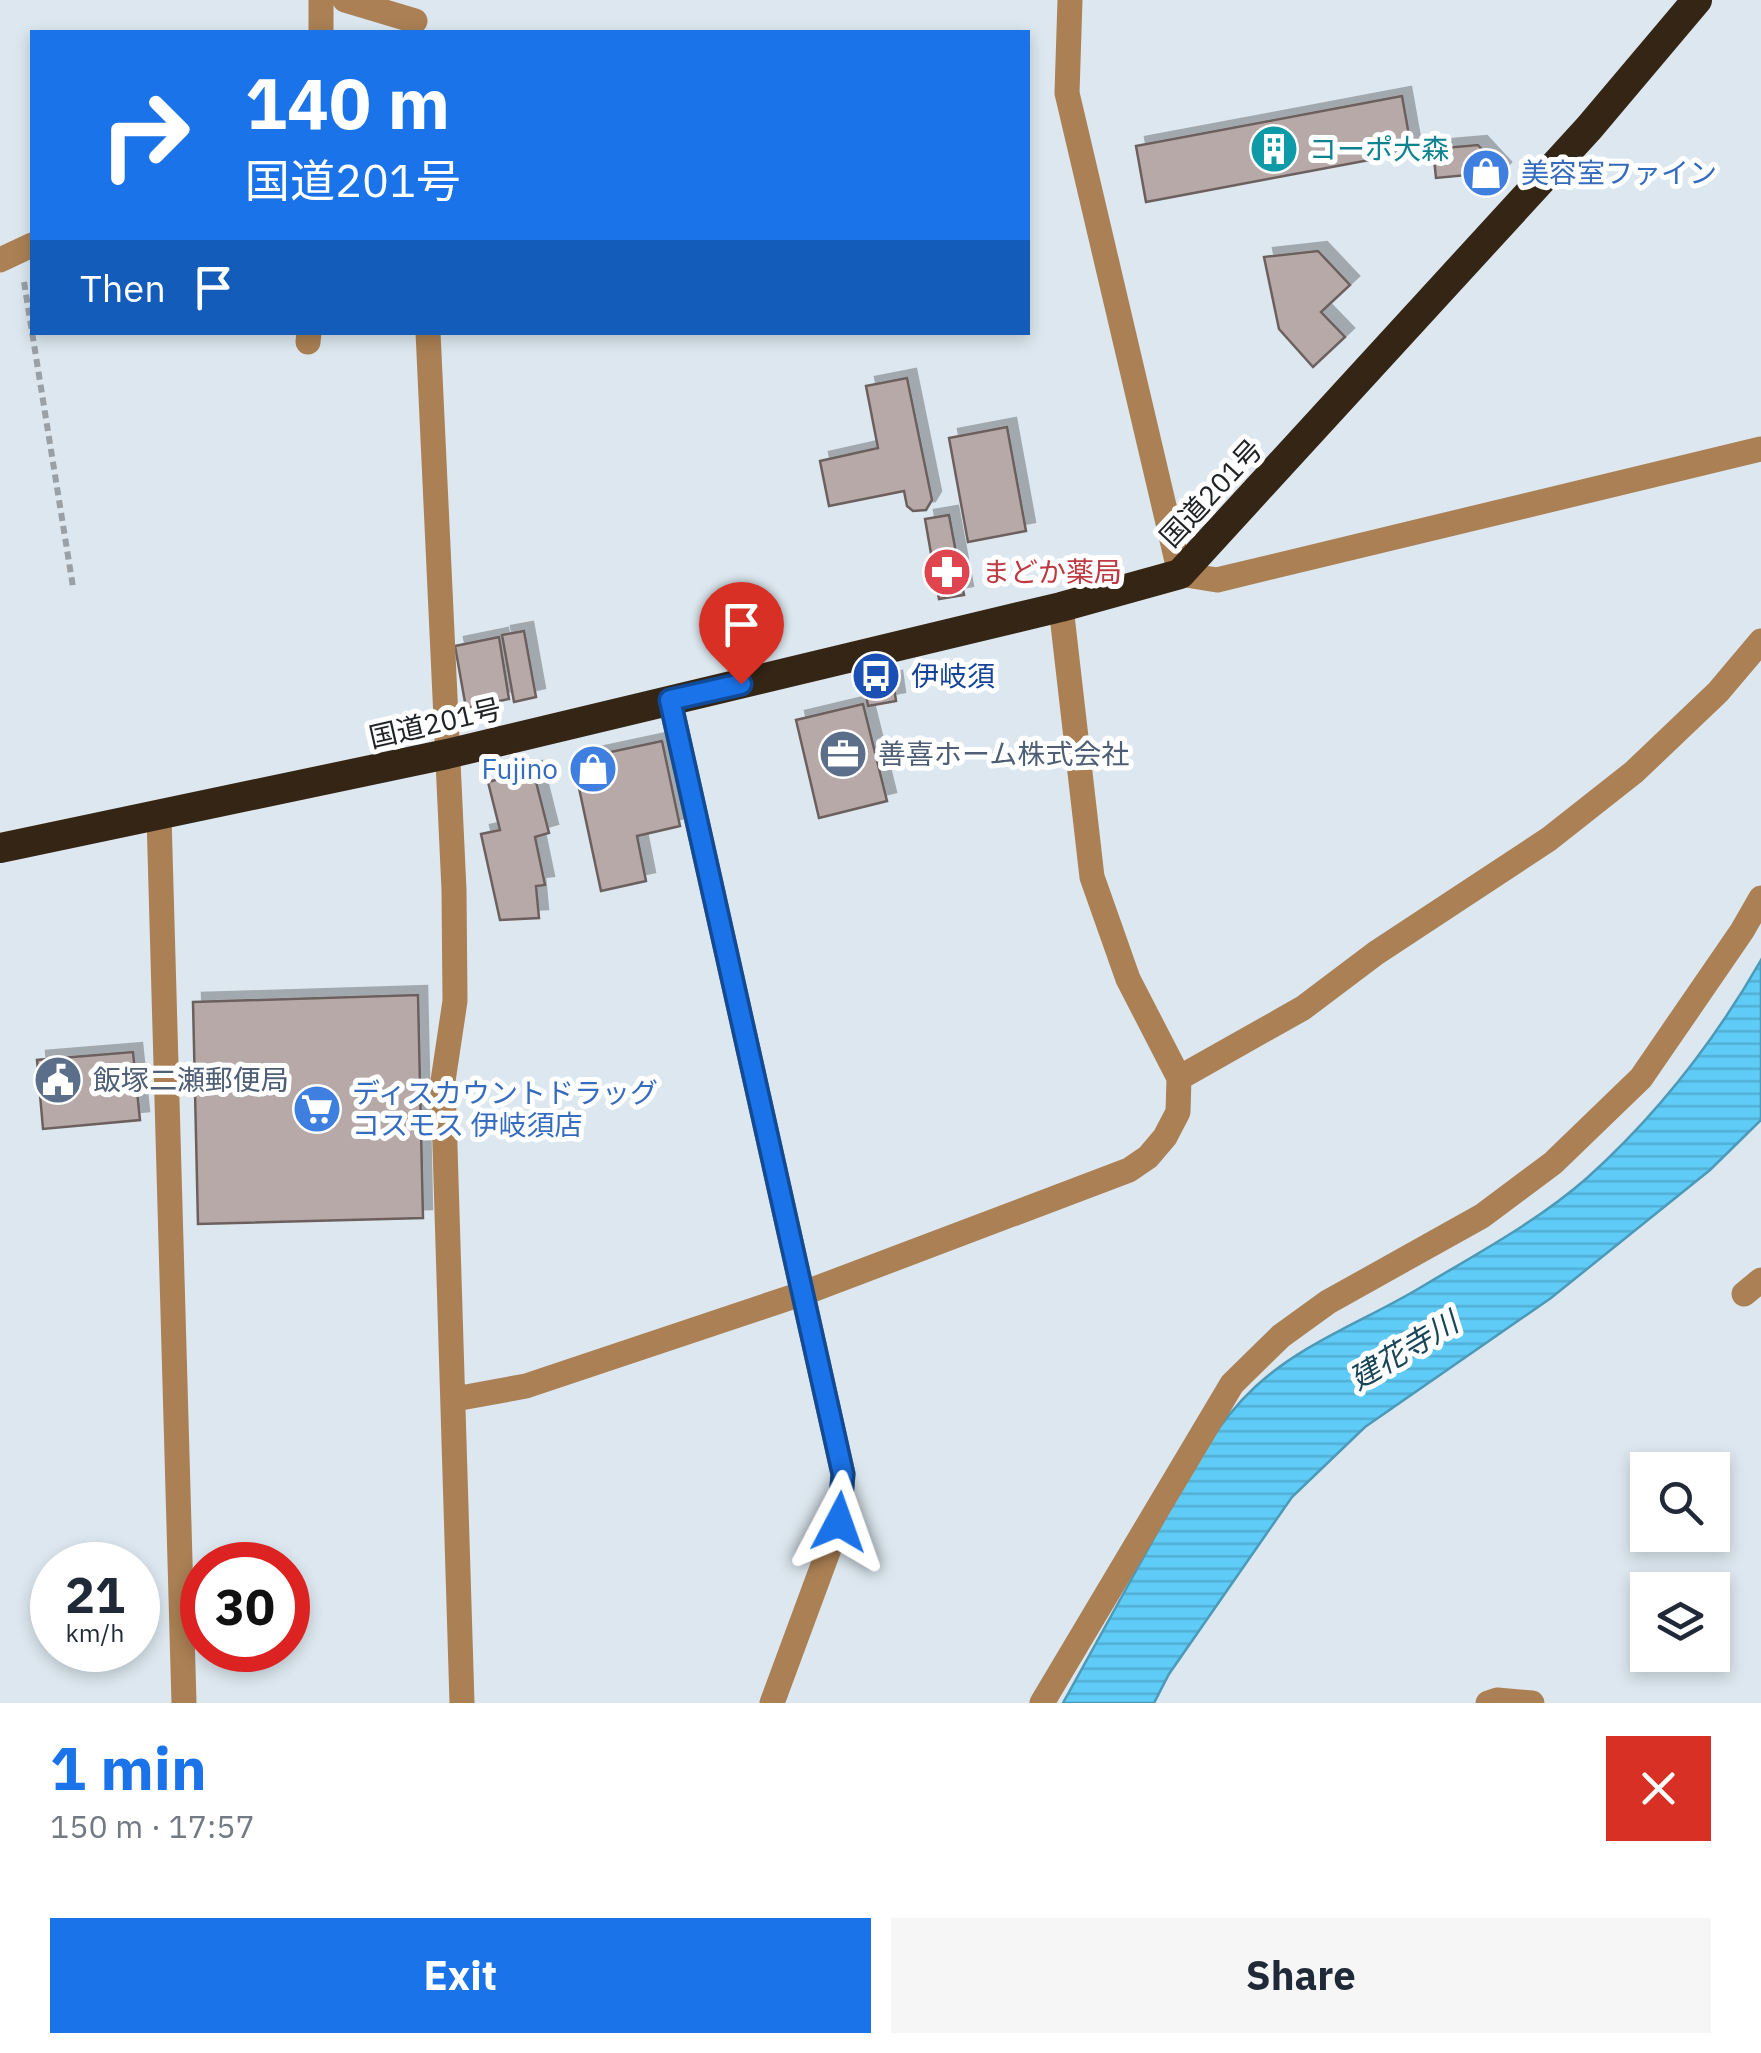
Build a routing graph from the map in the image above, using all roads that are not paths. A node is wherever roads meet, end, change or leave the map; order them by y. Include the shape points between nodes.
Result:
1 (321, 0) edge
2 (345, 0) edge
3 (1070, 0) edge
4 (1697, 0) edge
5 (415, 18) edge
6 (320, 30) edge
7 (428, 335) edge
8 (1761, 449) edge
9 (1180, 574) junction
10 (1061, 607) junction
11 (1761, 641) edge
12 (670, 700) junction
13 (447, 754) junction
14 (159, 816) junction
15 (0, 848) edge
16 (1761, 898) edge
17 (1179, 1078) junction
18 (804, 1293) junction
19 (455, 1399) junction
20 (184, 1703) edge
21 (462, 1703) edge
22 (772, 1703) edge
23 (1042, 1703) edge
24 (1488, 1703) edge
25 (1532, 1703) edge

1 - 6 street
2 - 5 street
3 - 9 street via 1067,94
4 - 9 highway, 国道201号 via 1589,128
7 - 13 street
8 - 9 street via 1217,580
9 - 10 highway, 国道201号
10 - 12 highway, 国道201号
10 - 17 street via 1092,877 1128,978
11 - 17 street via 1634,772 1548,839 1303,1008
12 - 13 highway, 国道201号
12 - 18 street
13 - 14 highway, 国道201号
13 - 19 street via 455,1001 442,1081
14 - 15 highway, 国道201号
14 - 20 street
16 - 23 street via 1640,1078 1553,1163 1482,1216 1328,1302 1232,1384
17 - 18 street via 1178,1112 1148,1157 1129,1170
18 - 19 street via 526,1386
18 - 22 street via 843,1474 839,1522
19 - 21 street
24 - 25 street

